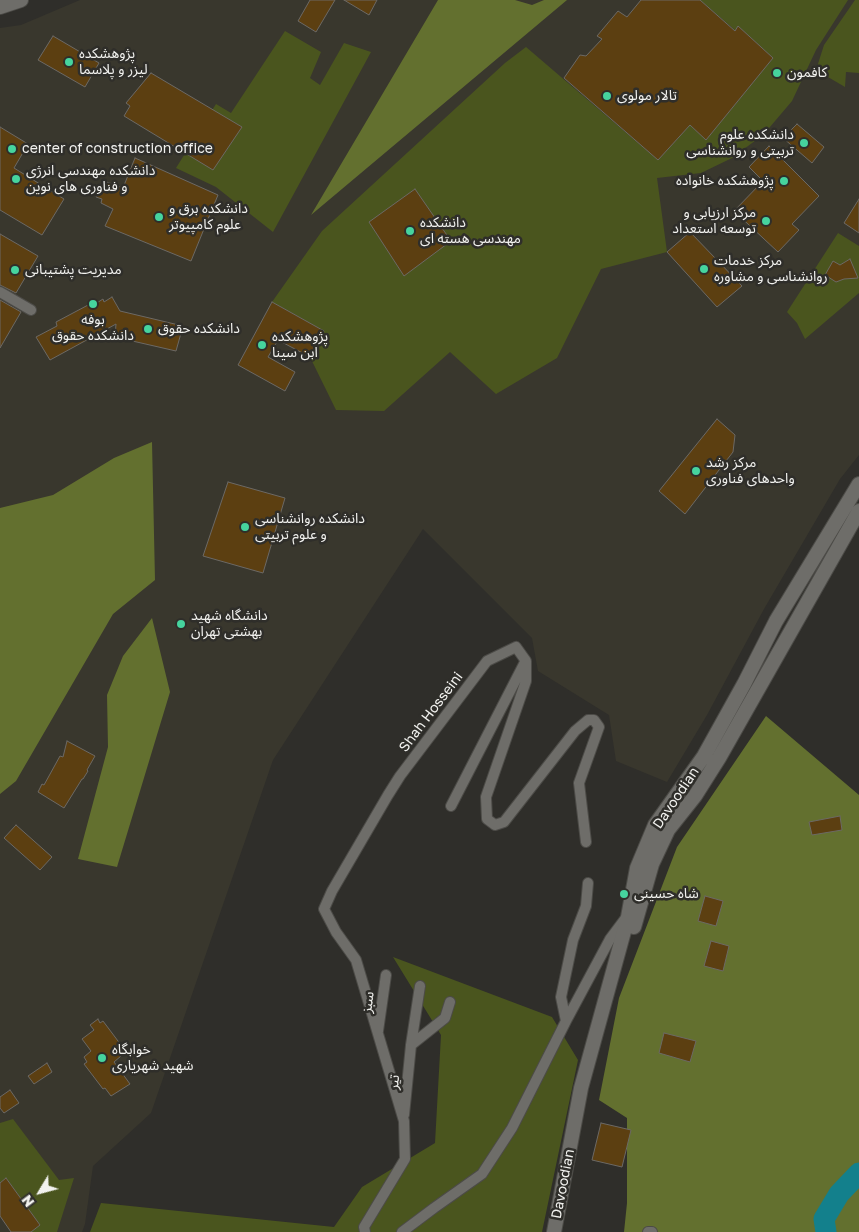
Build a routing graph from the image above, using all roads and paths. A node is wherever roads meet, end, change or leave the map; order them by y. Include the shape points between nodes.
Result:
1 (21, 0) edge
2 (0, 7) edge
3 (0, 292) edge
4 (31, 310) dead end
5 (859, 484) edge
6 (859, 511) edge
7 (806, 572) junction
8 (822, 575) junction
9 (526, 661) junction
10 (451, 806) dead end
11 (586, 842) dead end
12 (588, 883) dead end
13 (632, 917) junction
14 (386, 975) dead end
15 (420, 986) dead end
16 (450, 1002) dead end
17 (566, 1021) junction
18 (377, 1034) junction
19 (411, 1045) junction
20 (404, 1121) junction
21 (364, 1232) edge
22 (402, 1232) edge
23 (554, 1232) edge
24 (562, 1232) edge
25 (648, 1232) edge
26 (652, 1232) edge

1 - 2 street
3 - 4 street
5 - 7 street, Davoodian
6 - 8 street, Davoodian
7 - 8 street
7 - 13 street, Davoodian via 704,756 655,825 637,868
8 - 13 street, Davoodian via 719,758 668,830
9 - 10 street
9 - 11 street via 526,681 486,797 487,819 496,825 504,822 575,731 588,720 594,720 599,727 578,783
9 - 18 street, Shah Hosseini via 516,647 487,661 388,794 324,909 356,960
12 - 17 street via 586,906 573,940 561,997
13 - 17 street via 610,939
13 - 23 street, Davoodian via 581,1088
13 - 24 street, Davoodian via 588,1089
14 - 18 street, سبز
15 - 19 street, تیر
16 - 19 street via 445,1018
17 - 22 street via 512,1128 482,1174
18 - 20 street, Shah Hosseini
19 - 20 street, تیر
20 - 21 street, Shah Hosseini via 405,1159
25 - 26 street

